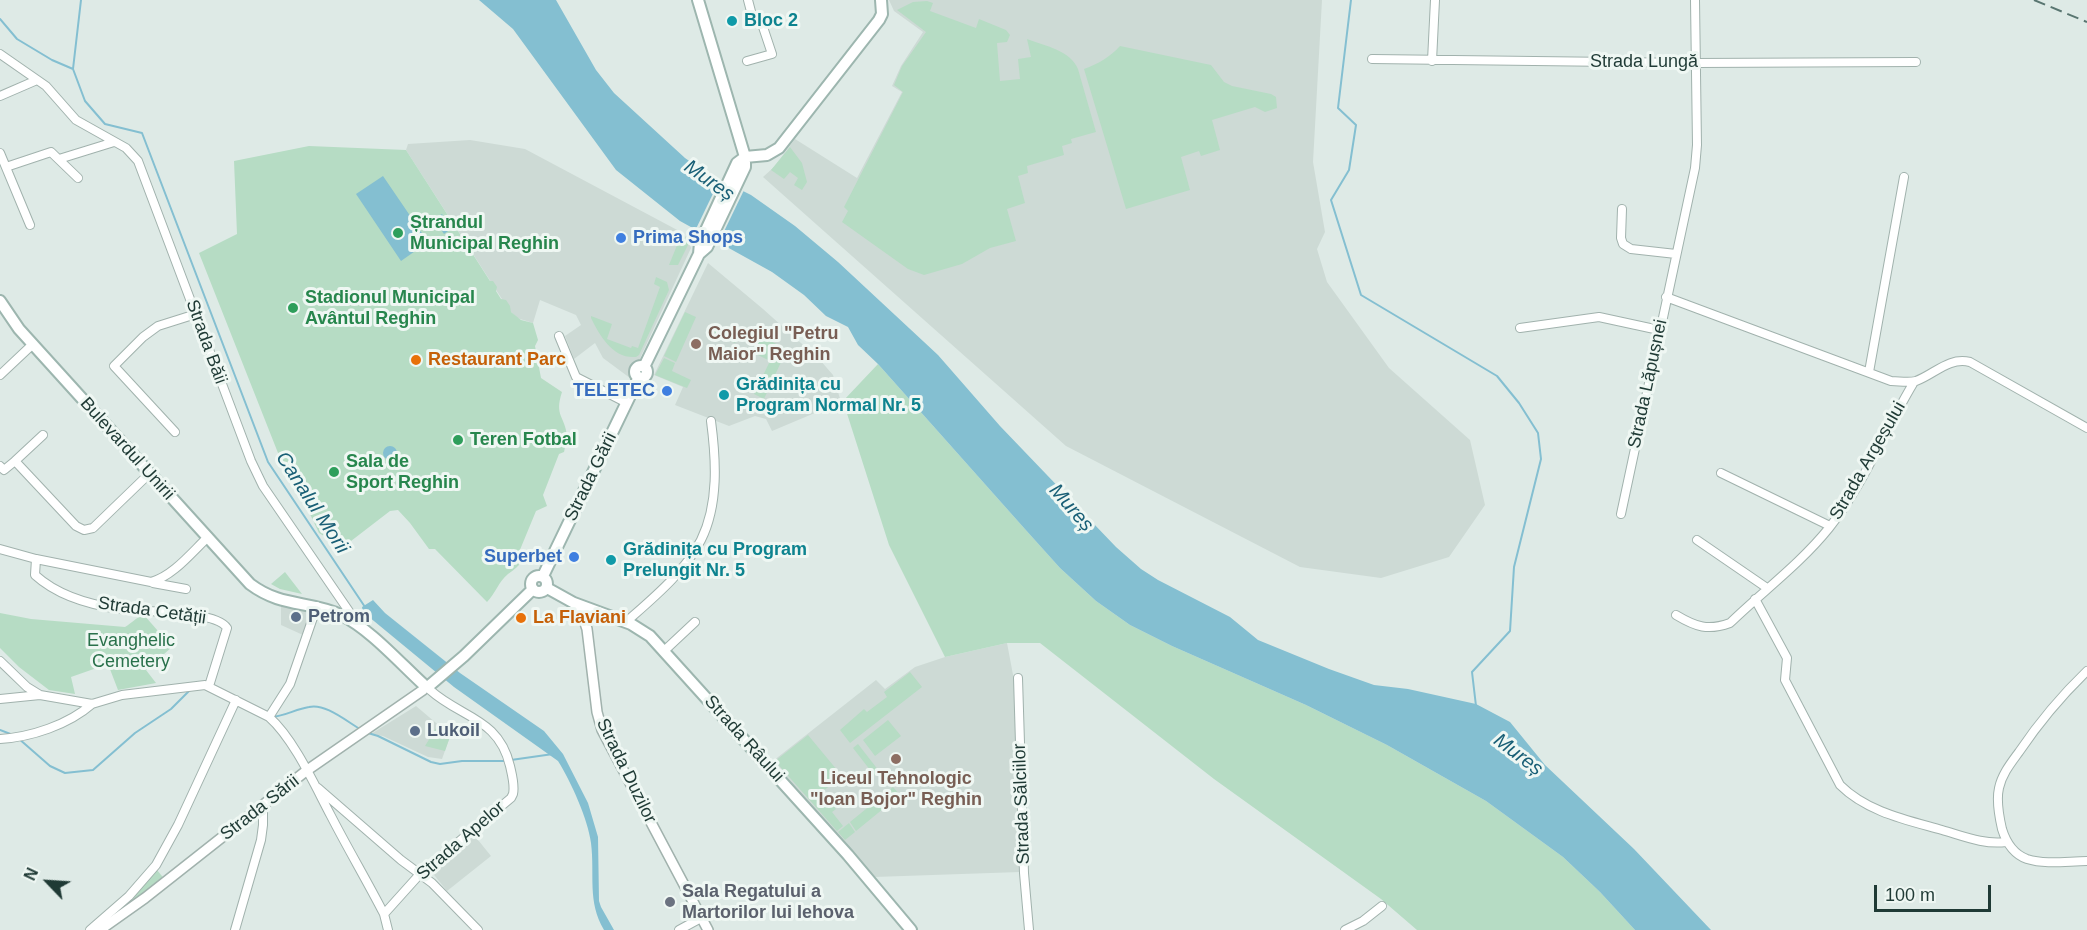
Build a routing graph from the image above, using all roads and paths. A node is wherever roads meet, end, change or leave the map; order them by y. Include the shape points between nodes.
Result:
1 (698, 0) edge
2 (748, 0) edge
3 (881, 0) edge
4 (1435, 0) edge
5 (1695, 0) edge
6 (0, 54) edge
7 (1372, 59) dead end
8 (747, 61) dead end
9 (1432, 61) junction
10 (1916, 62) dead end
11 (1696, 63) junction
12 (37, 80) junction
13 (0, 96) edge
14 (114, 141) junction
15 (0, 153) edge
16 (59, 159) junction
17 (743, 163) junction
18 (6, 167) junction
19 (1904, 177) dead end
20 (78, 178) dead end
21 (1622, 209) dead end
22 (30, 225) dead end
23 (1676, 254) junction
24 (1666, 297) junction
25 (0, 301) edge
26 (196, 314) junction
27 (1520, 328) dead end
28 (1659, 330) junction
29 (559, 336) dead end
30 (33, 344) junction
31 (1869, 372) junction
32 (0, 375) edge
33 (1914, 381) junction
34 (627, 404) junction
35 (711, 421) dead end
36 (2087, 428) edge
37 (175, 432) dead end
38 (43, 435) dead end
39 (15, 461) junction
40 (0, 466) edge
41 (150, 473) junction
42 (1721, 473) dead end
43 (1621, 514) dead end
44 (1830, 525) junction
45 (208, 537) junction
46 (1697, 540) dead end
47 (0, 549) edge
48 (36, 559) junction
49 (543, 576) junction
50 (151, 582) junction
51 (547, 588) junction
52 (1767, 588) junction
53 (186, 589) dead end
54 (532, 589) junction
55 (1755, 599) junction
56 (574, 603) junction
57 (317, 606) junction
58 (1676, 615) dead end
59 (626, 622) junction
60 (695, 622) dead end
61 (359, 626) junction
62 (664, 651) junction
63 (0, 661) edge
64 (2087, 671) edge
65 (1018, 678) dead end
66 (209, 686) junction
67 (428, 686) junction
68 (40, 695) junction
69 (0, 699) edge
70 (235, 703) junction
71 (92, 704) junction
72 (273, 720) junction
73 (4, 739) edge
74 (306, 771) junction
75 (315, 785) junction
76 (263, 804) junction
77 (349, 813) junction
78 (336, 824) junction
79 (2006, 842) junction
80 (2087, 861) edge
81 (420, 874) junction
82 (1382, 906) dead end
83 (384, 914) junction
84 (701, 918) junction
85 (90, 930) edge
86 (100, 930) edge
87 (235, 930) edge
88 (388, 930) edge
89 (478, 930) edge
90 (679, 930) edge
91 (708, 930) edge
92 (912, 930) edge
93 (1029, 930) edge
94 (1345, 930) edge

1 - 17 main road
2 - 8 street via 754,23 761,21 771,54
3 - 17 main road via 879,20 779,148
4 - 9 street
5 - 11 street, Strada Lăpușnei
6 - 12 street
7 - 9 street, Strada Lungă
9 - 11 street, Strada Lungă
10 - 11 street, Strada Lungă
11 - 23 street, Strada Lăpușnei via 1695,168
12 - 13 street
12 - 14 street, Strada Băii via 76,120
14 - 16 street
14 - 26 street, Strada Băii via 138,161
15 - 18 street
16 - 18 street via 51,152
16 - 20 street
17 - 34 main road, Strada Gării via 644,367 636,369 639,378
18 - 22 street
19 - 31 street
21 - 23 street via 1623,244 1631,249
23 - 24 street, Strada Lăpușnei
24 - 28 street, Strada Lăpușnei
24 - 31 street, Strada Argeșului
25 - 30 main road, Bulevardul Unirii
26 - 37 street via 158,326 114,366
26 - 61 street, Strada Băii via 262,486
27 - 28 street via 1599,317
28 - 43 street, Strada Lăpușnei
29 - 34 street via 576,377
30 - 32 street
30 - 41 main road, Bulevardul Unirii
31 - 33 street, Strada Argeșului via 1891,381
33 - 36 street, Strada Argeșului via 1963,360
33 - 44 street, Strada Argeșului via 1850,497
34 - 49 main road, Strada Gării
35 - 59 street via 716,455 714,487 702,539 676,575
38 - 39 street
39 - 40 street via 4,470
39 - 41 street via 84,530 93,528
41 - 45 main road, Bulevardul Unirii
42 - 44 street
44 - 52 street, Strada Argeșului
45 - 50 street via 170,573
45 - 57 main road, Bulevardul Unirii via 260,591 284,602
46 - 52 street
47 - 48 street
48 - 50 street
48 - 66 street, Strada Cetății via 35,575 74,598 118,609 179,613 224,623 227,628
49 - 51 main road
49 - 54 main road via 532,579
50 - 53 street
51 - 54 main road via 540,592
51 - 56 main road, Strada Râului
52 - 55 street, Strada Argeșului
54 - 67 main road, Strada Sării
55 - 58 street, Strada Argeșului via 1730,623 1716,628 1701,627
55 - 79 street via 1787,658 1785,680 1840,785 1889,814 1974,840
56 - 59 main road, Strada Râului
56 - 84 street, Strada Duzilor via 584,616 587,629 602,730
57 - 61 main road
57 - 72 street
59 - 62 main road, Strada Râului via 650,636
60 - 62 street
61 - 67 main road
62 - 92 main road, Strada Râului
63 - 68 street
64 - 79 street via 2041,720 2001,779 1998,804
65 - 93 street, Strada Sălciilor
66 - 70 street
66 - 71 street via 122,695
67 - 74 street, Strada Sării
67 - 81 street, Strada Apelor via 441,699 493,732 507,754 514,789 511,798
68 - 69 street
68 - 71 street
70 - 72 street
70 - 85 street via 156,865 129,896
71 - 73 street via 67,721
72 - 74 street
74 - 75 street
74 - 76 street, Strada Sării
75 - 77 street
75 - 78 street
76 - 86 street, Strada Sării
76 - 87 street via 261,840
77 - 78 street
77 - 81 street
78 - 83 street
79 - 80 street via 2027,859
81 - 83 street, Strada Apelor
81 - 89 street
82 - 94 street
83 - 88 street
84 - 90 street
84 - 91 street, Strada Duzilor

